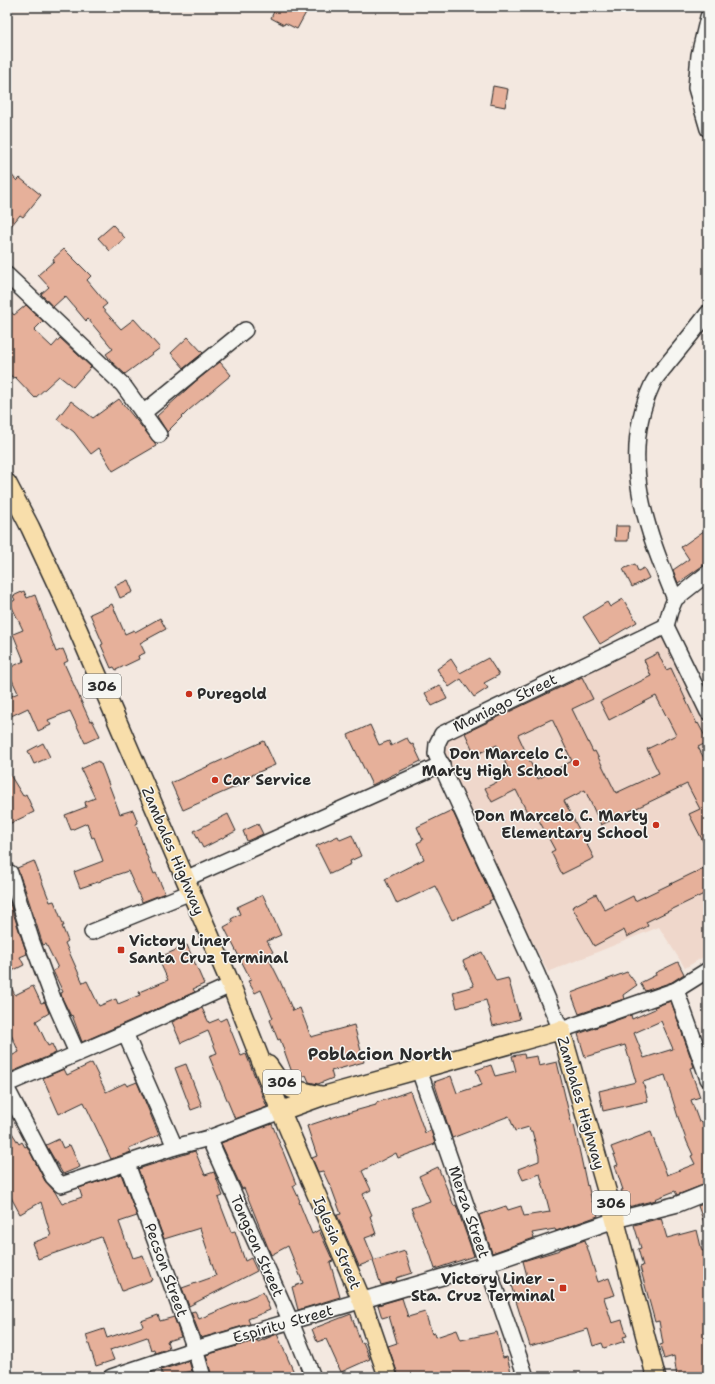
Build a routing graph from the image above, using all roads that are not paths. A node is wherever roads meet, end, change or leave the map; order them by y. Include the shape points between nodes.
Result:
1 (708, 17) edge
2 (708, 129) edge
3 (7, 275) edge
4 (708, 313) edge
5 (245, 330) dead end
6 (143, 413) junction
7 (159, 436) dead end
8 (7, 483) edge
9 (708, 573) edge
10 (675, 599) junction
11 (666, 626) junction
12 (708, 712) edge
13 (442, 764) junction
14 (10, 873) dead end
15 (188, 885) junction
16 (92, 932) dead end
17 (708, 970) edge
18 (231, 985) junction
19 (676, 990) junction
20 (561, 1030) junction
21 (125, 1034) junction
22 (256, 1046) junction
23 (77, 1053) junction
24 (419, 1070) junction
25 (708, 1079) edge
26 (7, 1084) edge
27 (7, 1089) edge
28 (324, 1096) junction
29 (281, 1111) junction
30 (209, 1138) junction
31 (175, 1147) junction
32 (127, 1164) junction
33 (708, 1192) edge
34 (615, 1220) junction
35 (487, 1264) junction
36 (362, 1301) junction
37 (291, 1322) junction
38 (195, 1349) junction
39 (111, 1377) edge
40 (203, 1377) edge
41 (312, 1377) edge
42 (388, 1377) edge
43 (526, 1377) edge
44 (656, 1377) edge

1 - 2 street via 699,55 696,88
3 - 6 street via 123,385
4 - 10 street via 652,384 642,414 637,444 637,480 645,520
5 - 6 street
6 - 7 street
8 - 15 main road, Zambales Highway / 306 via 78,630
9 - 10 street
10 - 11 street
11 - 12 street
11 - 13 street, Maniago Street via 442,734 436,754
13 - 15 street
13 - 20 street, Maniago Street
14 - 23 street via 32,942
15 - 16 street
15 - 18 main road, Zambales Highway / 306
17 - 19 street
18 - 21 street
18 - 22 main road, Zambales Highway / 306
19 - 20 street
19 - 25 street
20 - 24 main road, Zambales Highway / 306
20 - 34 main road, Zambales Highway / 306
21 - 23 street
21 - 31 street
22 - 28 main road, 306 via 278,1078 292,1090
22 - 29 main road, Zambales Highway / 306
23 - 26 street
24 - 28 main road, Zambales Highway / 306
24 - 35 street, Merza Street
27 - 32 street via 53,1177 61,1186
28 - 29 main road, Zambales Highway / 306
29 - 30 street
29 - 36 main road, Iglesia Street / 306
30 - 31 street
30 - 37 street, Tongson Street
31 - 32 street
32 - 38 street, Pecson Street
33 - 34 street, Espiritu Street via 678,1204
34 - 35 street, Espiritu Street
34 - 44 main road, Zambales Highway / 306
35 - 36 street, Espiritu Street
35 - 43 street, Merza Street
36 - 37 street, Espiritu Street
36 - 42 main road, Iglesia Street / 306
37 - 38 street, Espiritu Street
37 - 41 street, Tongson Street
38 - 39 street, Espiritu Street
38 - 40 street, Pecson Street

